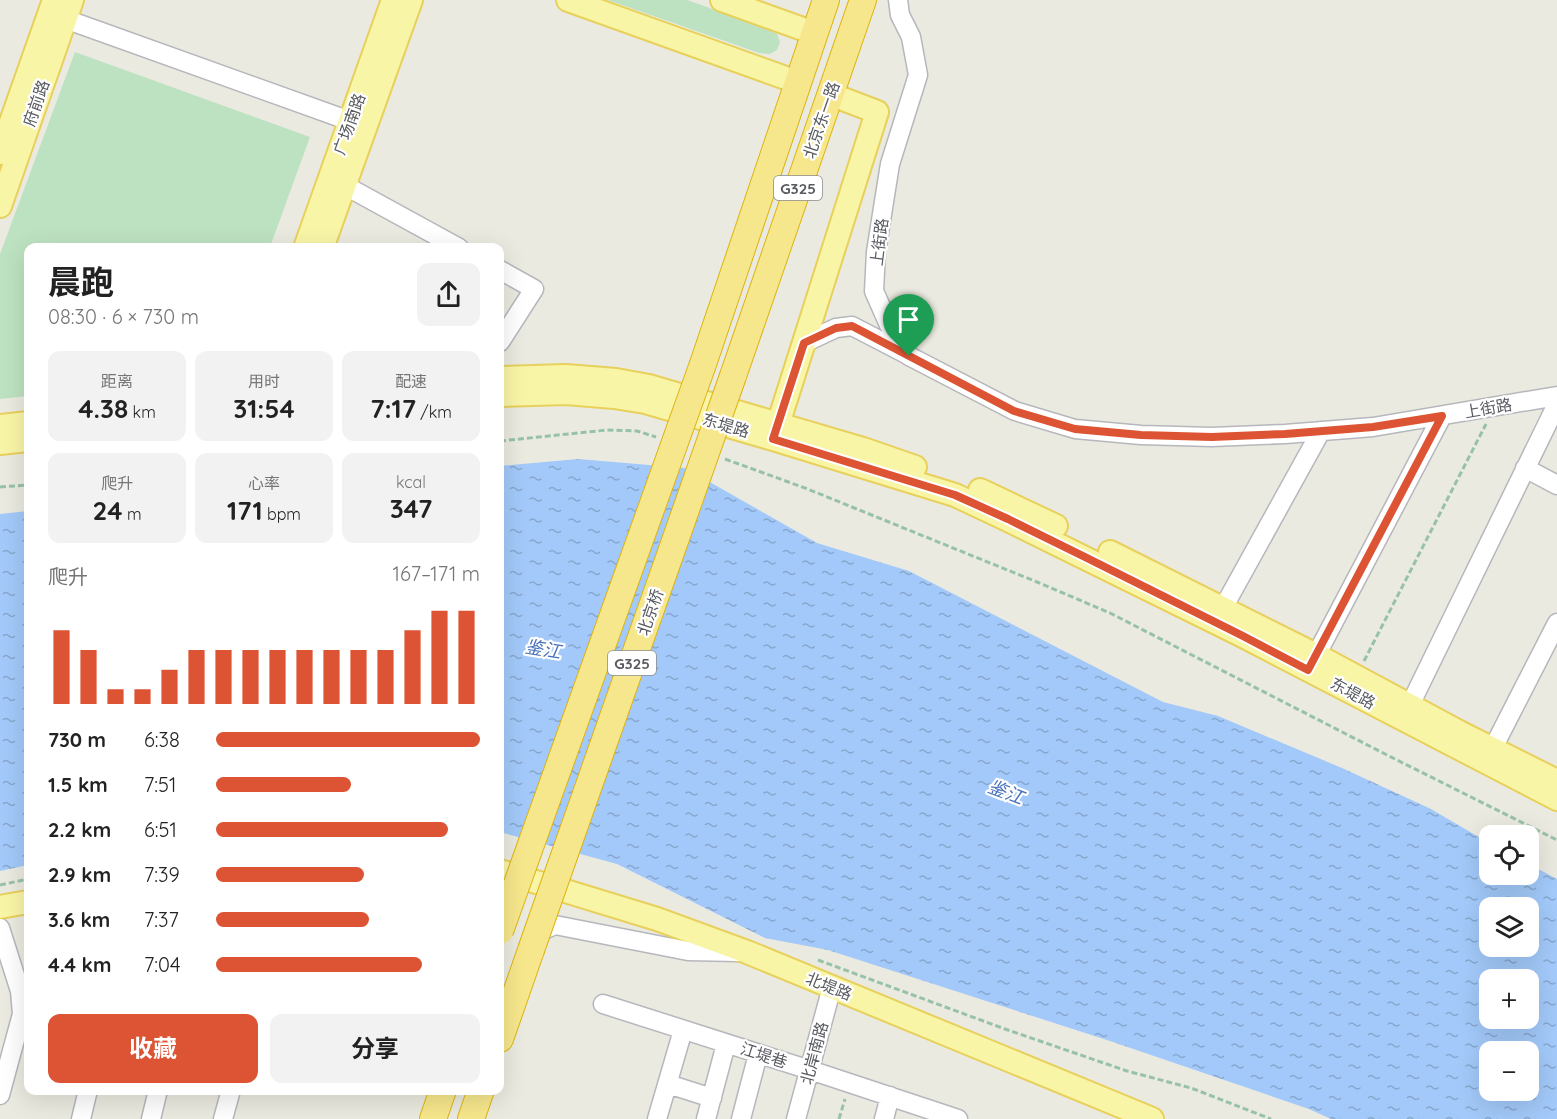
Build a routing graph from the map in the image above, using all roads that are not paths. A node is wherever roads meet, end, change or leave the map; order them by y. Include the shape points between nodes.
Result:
1 (393, 0) edge
2 (411, 0) edge
3 (568, 0) edge
4 (722, 0) edge
5 (826, 0) edge
6 (863, 0) edge
7 (898, 0) edge
8 (60, 8) edge
9 (814, 33) junction
10 (798, 81) junction
11 (830, 94) junction
12 (358, 124) junction
13 (0, 153) edge
14 (344, 185) junction
15 (0, 206) edge
16 (306, 243) edge
17 (324, 243) edge
18 (450, 243) edge
19 (504, 272) edge
20 (504, 336) edge
21 (804, 343) junction
22 (909, 356) junction
23 (703, 364) joint
24 (733, 376) joint
25 (504, 378) edge
26 (504, 395) edge
27 (1557, 396) edge
28 (1557, 404) edge
29 (1442, 416) junction
30 (24, 423) edge
31 (0, 426) edge
32 (775, 431) junction
33 (1321, 431) junction
34 (24, 440) edge
35 (0, 443) edge
36 (1526, 468) junction
37 (1557, 484) edge
38 (1219, 615) junction
39 (1557, 623) edge
40 (1312, 662) junction
41 (1410, 705) junction
42 (1493, 748) junction
43 (1557, 781) edge
44 (1557, 799) edge
45 (504, 872) edge
46 (24, 903) edge
47 (0, 907) edge
48 (504, 916) edge
49 (0, 928) edge
50 (534, 941) junction
51 (747, 952) junction
52 (832, 987) junction
53 (603, 1004) dead end
54 (504, 1028) edge
55 (683, 1030) junction
56 (726, 1044) junction
57 (759, 1054) junction
58 (810, 1070) junction
59 (668, 1084) junction
60 (0, 1095) edge
61 (87, 1095) edge
62 (158, 1095) edge
63 (230, 1095) edge
64 (441, 1095) edge
65 (479, 1095) edge
66 (890, 1096) junction
67 (712, 1098) junction
68 (1124, 1113) edge
69 (81, 1119) edge
70 (151, 1119) edge
71 (223, 1119) edge
72 (433, 1119) edge
73 (471, 1119) edge
74 (657, 1119) edge
75 (706, 1119) edge
76 (741, 1119) edge
77 (796, 1119) edge
78 (884, 1119) edge
79 (958, 1119) edge
80 (1152, 1119) edge

1 - 12 main road, 广场南路
2 - 12 main road, 广场南路
3 - 10 main road
4 - 9 main road
5 - 9 highway, 北京东一路 / G325
6 - 11 highway, 北京东一路 / G325
7 - 22 street, 上街路 via 900,15 911,37 918,75 890,164 874,291
8 - 12 street
8 - 13 main road, 府前路
8 - 15 main road, 府前路
9 - 10 highway, 北京东一路 / G325
10 - 23 highway, 北京东一路 / G325
11 - 21 main road via 877,112
11 - 24 highway, 北京东一路 / G325
12 - 14 main road, 广场南路
12 - 16 main road, 广场南路
14 - 17 main road, 广场南路
14 - 18 street
19 - 20 street via 534,289
21 - 22 street via 836,328 852,326
21 - 32 main road
22 - 33 street, 上街路 via 1014,411 1075,429 1212,437
23 - 48 highway, 北京桥 / G325, bridge
24 - 50 highway, 北京桥 / G325, bridge
25 - 32 main road, 东堤路 via 566,376 616,380 672,392
26 - 32 main road, 东堤路 via 566,393 614,397
27 - 29 street, 上街路
28 - 36 street
29 - 33 street, 上街路
29 - 40 street
30 - 31 main road
32 - 38 main road, 东堤路 via 863,449 960,481 1015,505
33 - 38 street
34 - 35 main road
36 - 37 street
36 - 41 street
38 - 40 main road, 东堤路
39 - 42 street
40 - 41 main road, 东堤路 via 1356,676
40 - 44 main road, 东堤路
41 - 42 main road, 东堤路
42 - 43 main road, 东堤路
45 - 51 main road, 北堤路 via 657,919
46 - 47 main road
49 - 60 street via 20,991 22,1014
50 - 51 street via 555,925 688,951
50 - 54 highway, G325
51 - 52 main road, 北堤路
52 - 58 street, 北岸南路
52 - 68 main road, 北堤路
53 - 55 street, 江堤巷
55 - 56 street, 江堤巷
55 - 59 street
56 - 57 street, 江堤巷
56 - 67 street
57 - 58 street, 江堤巷
57 - 76 street
58 - 66 street, 江堤巷
58 - 77 street, 北岸南路
59 - 67 street
59 - 74 street
61 - 69 street
62 - 70 street
63 - 71 street
64 - 72 highway
65 - 73 highway
66 - 78 street
66 - 79 street, 江堤巷
67 - 75 street
68 - 80 main road, 北堤路

